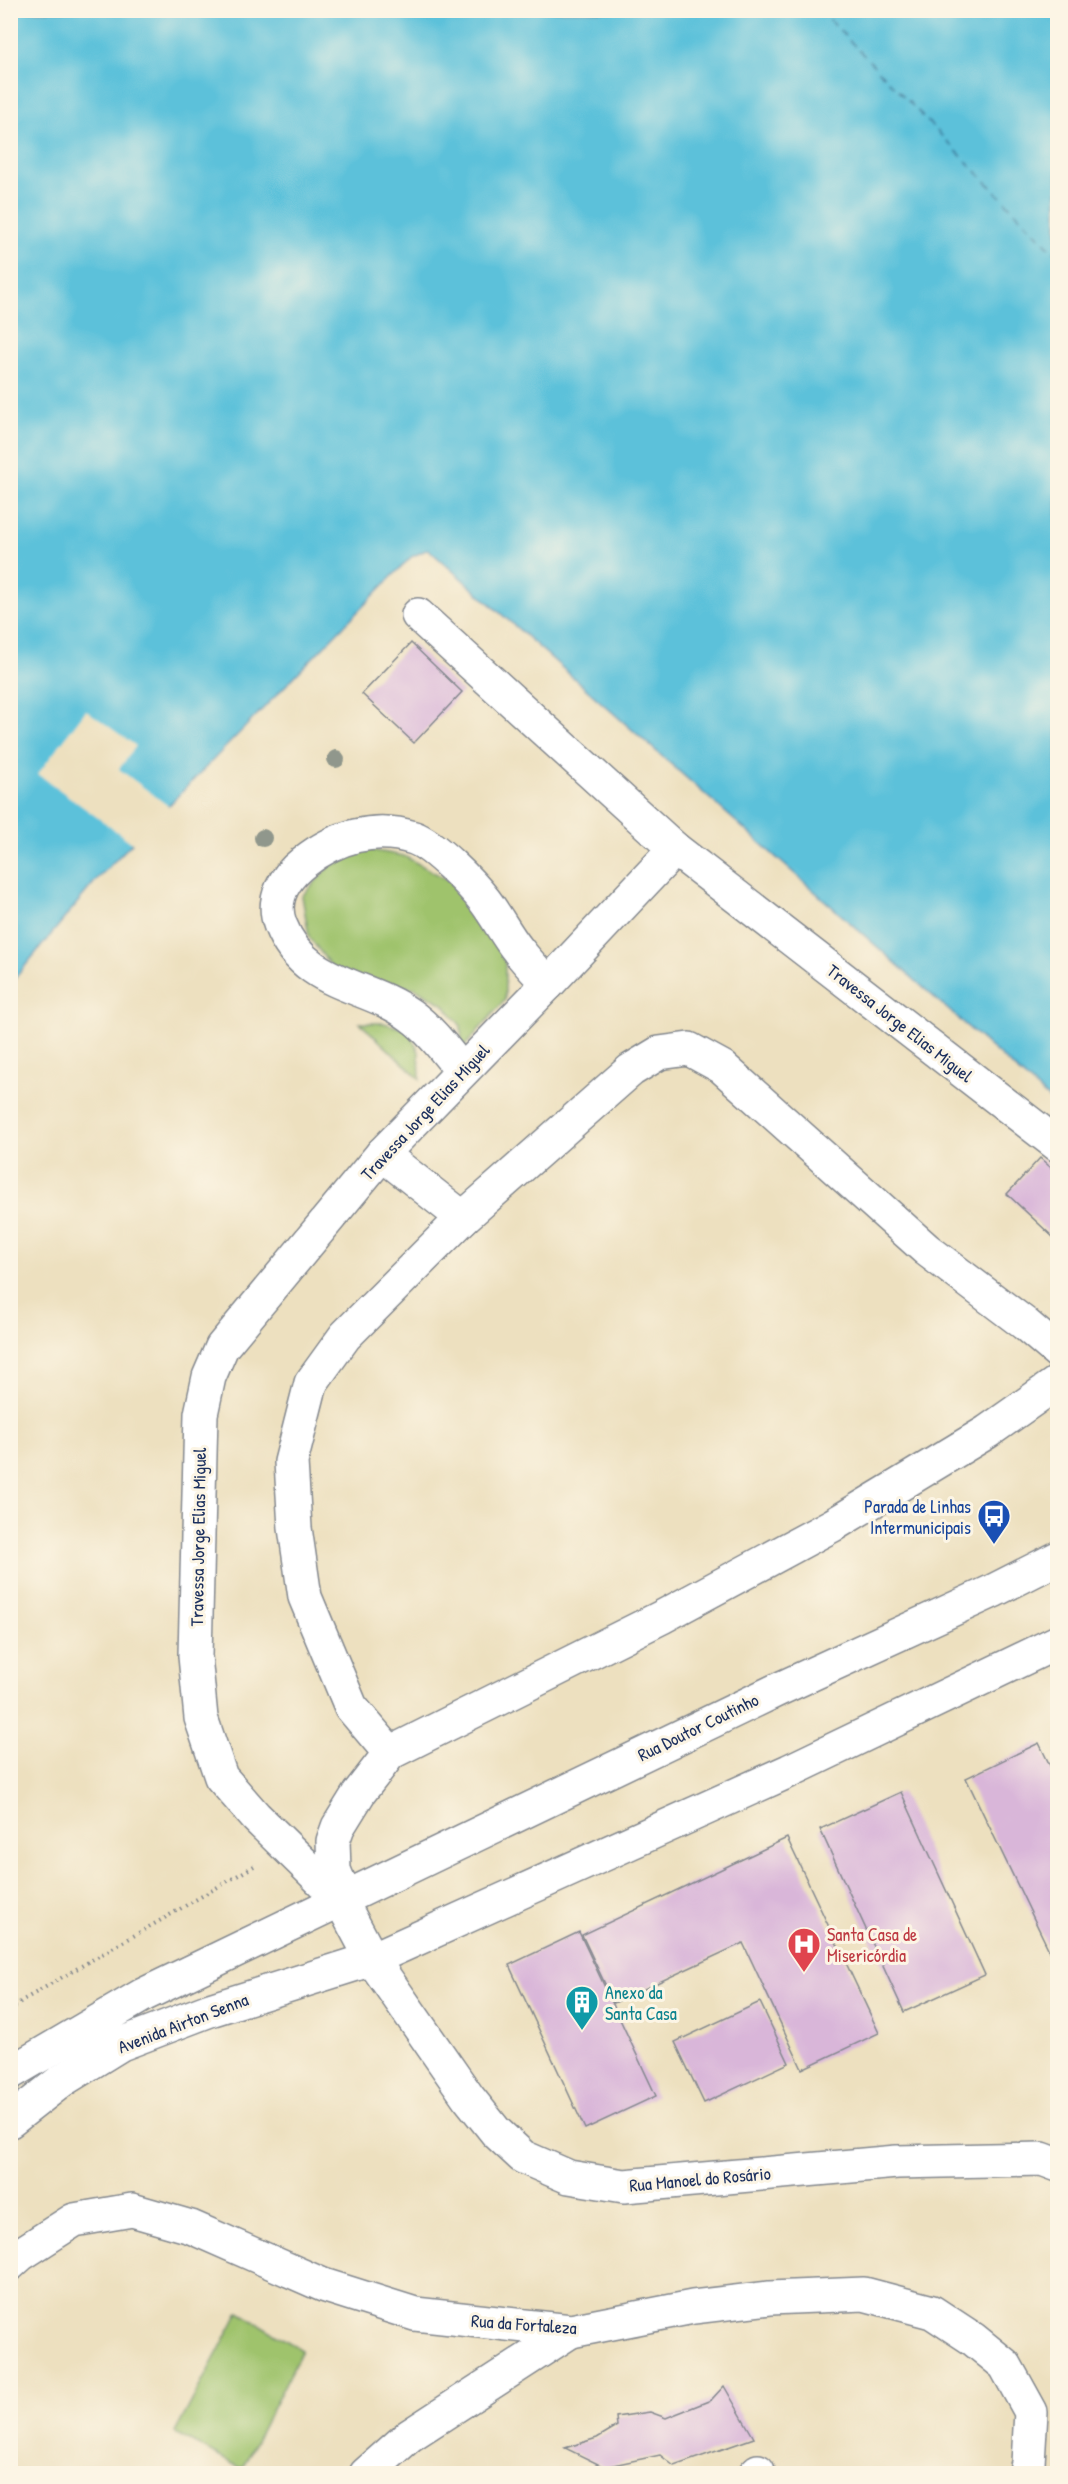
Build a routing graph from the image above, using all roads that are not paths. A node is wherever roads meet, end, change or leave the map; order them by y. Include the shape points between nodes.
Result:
1 (418, 615) dead end
2 (675, 849) junction
3 (548, 984) junction
4 (462, 1071) junction
5 (1058, 1144) edge
6 (382, 1154) junction
7 (463, 1218) junction
8 (1058, 1352) edge
9 (1058, 1382) edge
10 (1058, 1558) edge
11 (1058, 1642) edge
12 (390, 1753) junction
13 (343, 1898) junction
14 (372, 1959) junction
15 (10, 2073) edge
16 (10, 2121) edge
17 (1058, 2165) edge
18 (10, 2264) edge
19 (571, 2331) junction
20 (366, 2474) edge
21 (1025, 2474) edge

1 - 2 street
2 - 3 street, Travessa Jorge Elias Miguel
2 - 5 street, Travessa Jorge Elias Miguel
3 - 4 street, Travessa Jorge Elias Miguel
3 - 4 street via 518,950 484,900 447,861 416,839 382,831 348,837 315,853 290,873 277,897 280,924 297,953 316,971 384,999 411,1015
4 - 6 street, Travessa Jorge Elias Miguel
6 - 7 street
6 - 13 street, Travessa Jorge Elias Miguel via 222,1347 209,1377 201,1414 195,1656 201,1718 221,1777 290,1850
7 - 8 street via 631,1070 659,1053 689,1049 722,1067 927,1250
7 - 12 street via 345,1336 311,1383 291,1462 305,1597 351,1707
9 - 12 street via 987,1432 833,1525 662,1617
10 - 13 street, Rua Doutor Coutinho
11 - 14 street via 778,1775
12 - 13 street via 359,1793 333,1841 334,1870
13 - 14 street, Rua Manoel do Rosário
13 - 15 street, Avenida Airton Senna via 142,1995
14 - 16 street, Avenida Airton Senna via 210,2010 121,2044 61,2081
14 - 17 street, Rua Manoel do Rosário via 496,2132 523,2157 569,2178 624,2186 897,2162 1042,2159
18 - 19 street, Rua da Fortaleza via 74,2220 132,2210 191,2227 323,2285 415,2314
19 - 20 street via 409,2436
19 - 21 street, Rua da Fortaleza via 693,2307 770,2298 864,2294 932,2312 1005,2365 1031,2412

